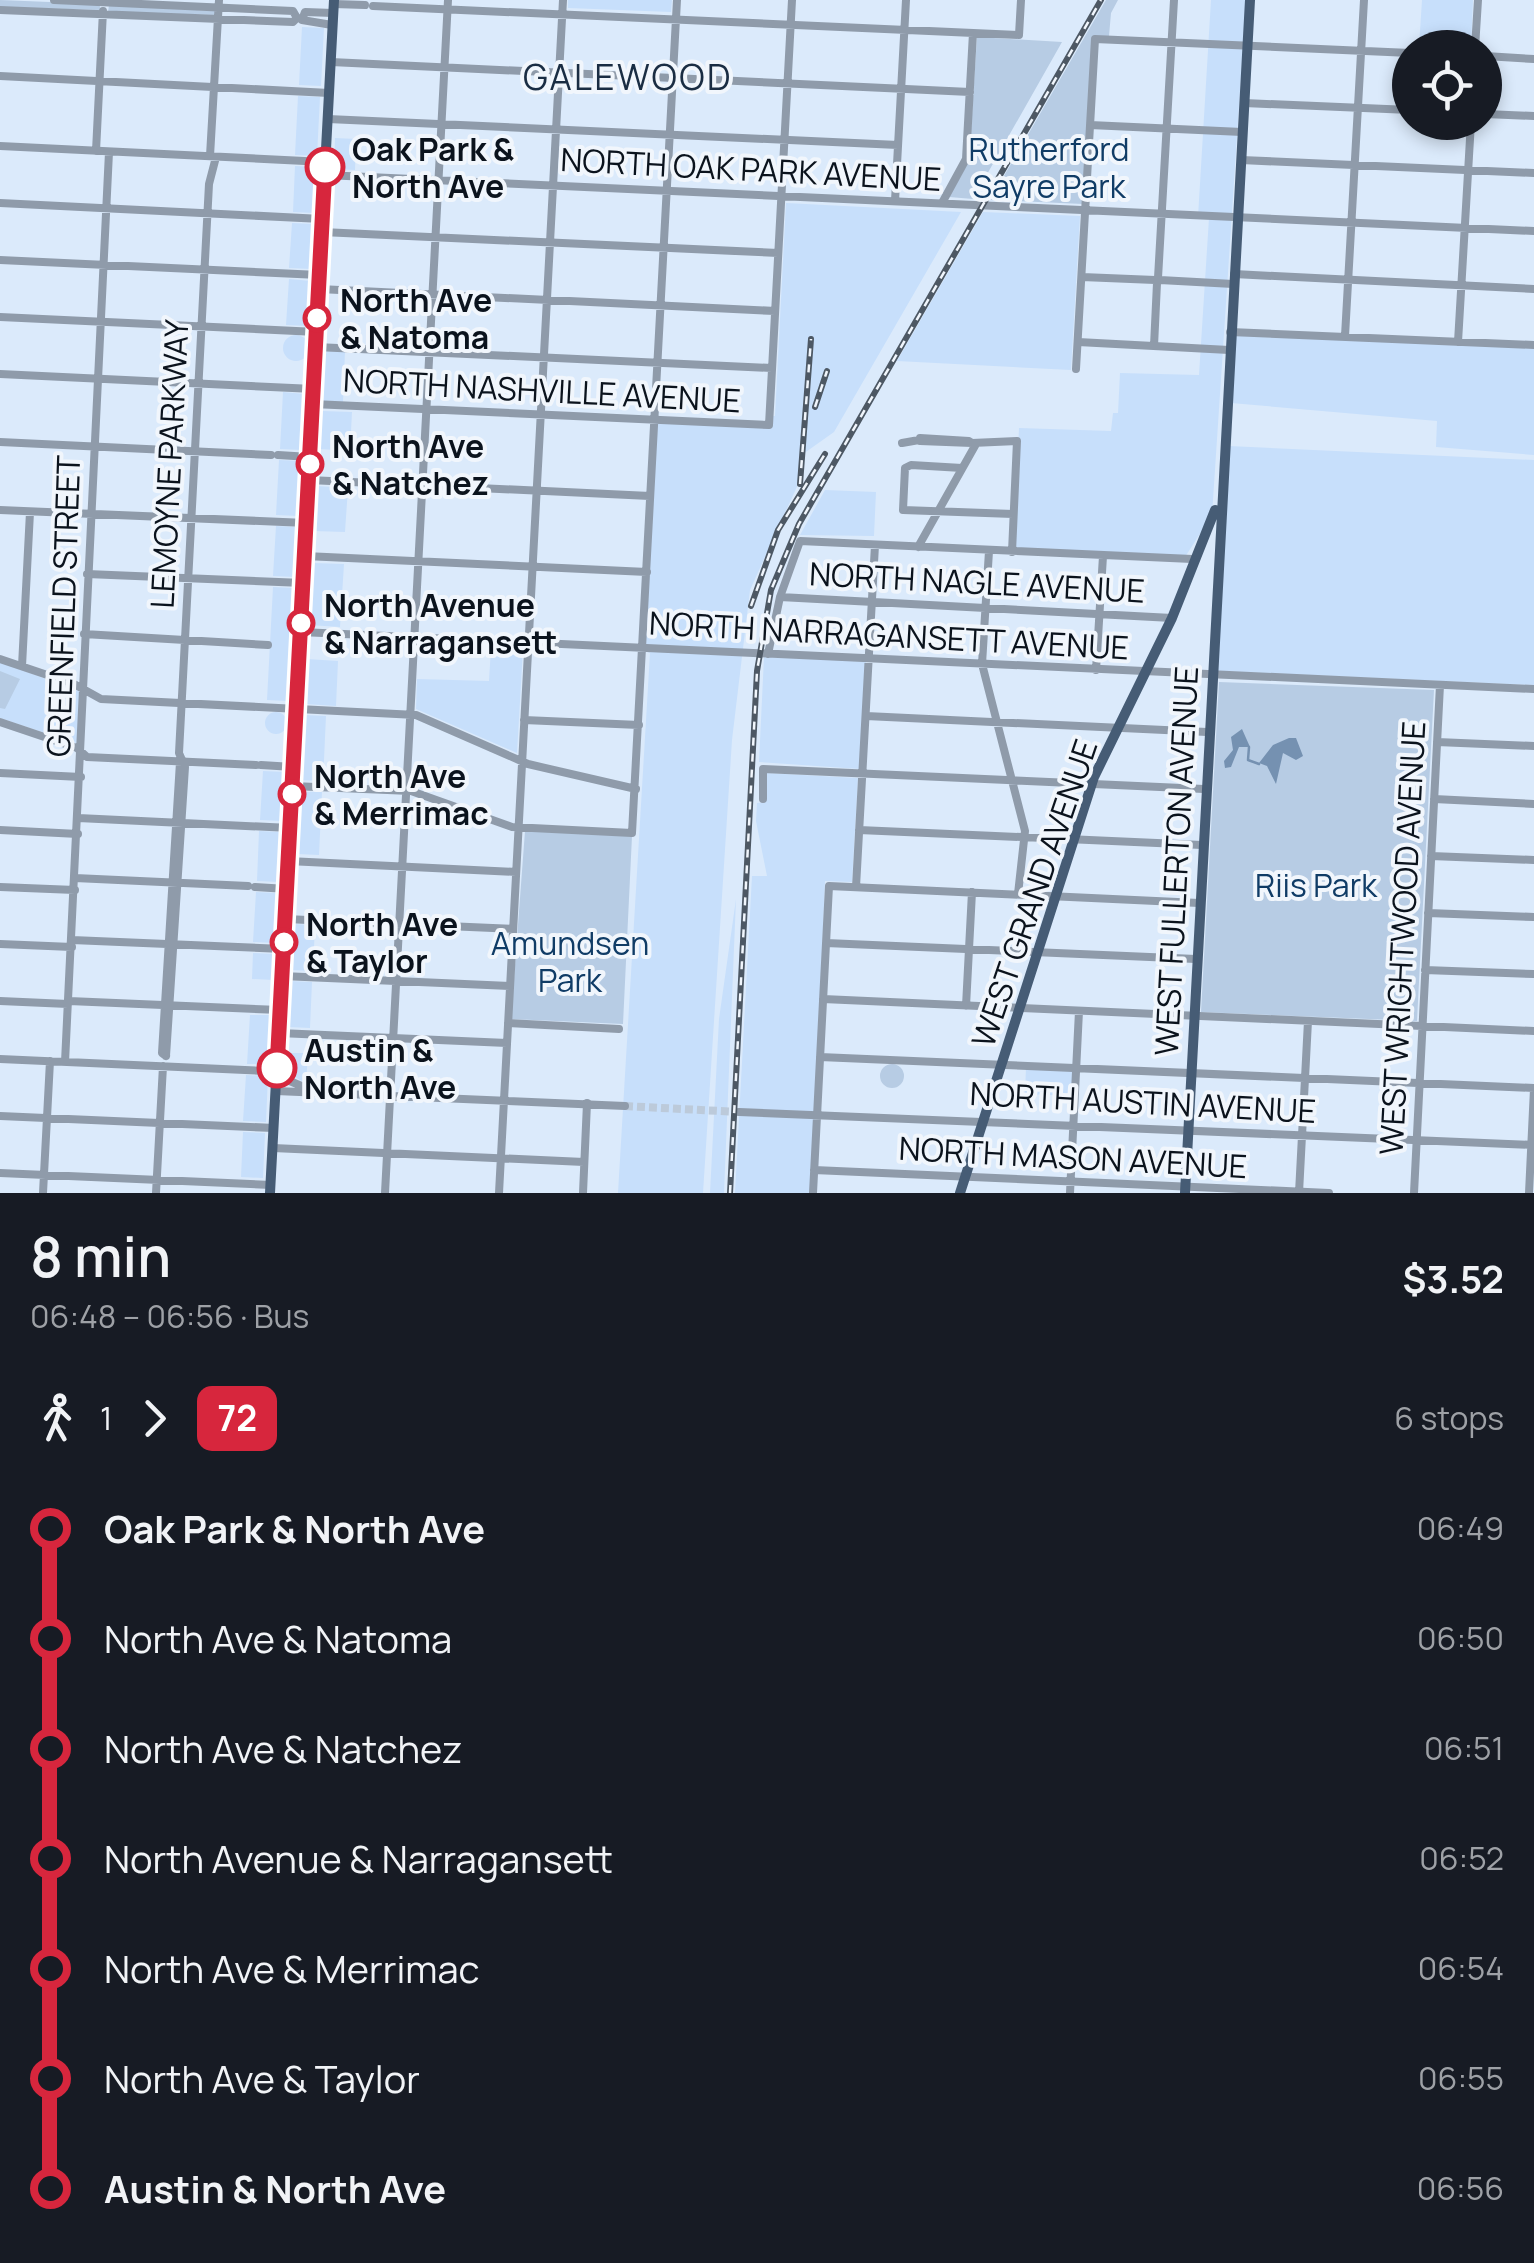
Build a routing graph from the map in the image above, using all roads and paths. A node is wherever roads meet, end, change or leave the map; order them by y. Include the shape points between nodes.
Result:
1 (54, 0) edge
2 (563, 0) edge
3 (677, 0) edge
4 (792, 0) edge
5 (906, 0) edge
6 (1021, 0) edge
7 (1174, 0) edge
8 (1250, 0) edge
9 (1364, 0) edge
10 (1478, 0) edge
11 (103, 1) edge
12 (219, 4) edge
13 (448, 4) edge
14 (0, 10) edge
15 (333, 10) edge
16 (103, 14) junction
17 (562, 14) junction
18 (302, 17) dead end
19 (218, 19) junction
20 (676, 20) junction
21 (791, 25) junction
22 (905, 30) junction
23 (1476, 30) edge
24 (973, 33) junction
25 (1171, 42) junction
26 (1248, 46) junction
27 (1362, 51) junction
28 (1392, 52) edge
29 (1502, 57) edge
30 (1534, 59) edge
31 (330, 62) junction
32 (445, 67) junction
33 (559, 72) junction
34 (0, 76) edge
35 (673, 78) junction
36 (100, 81) junction
37 (788, 83) junction
38 (214, 87) junction
39 (902, 88) junction
40 (329, 92) junction
41 (970, 92) junction
42 (1244, 103) junction
43 (1358, 108) junction
44 (1392, 109) edge
45 (1502, 115) edge
46 (1534, 116) edge
47 (328, 119) junction
48 (442, 124) junction
49 (1090, 124) junction
50 (1166, 128) junction
51 (556, 129) junction
52 (1242, 132) junction
53 (670, 134) junction
54 (784, 140) junction
55 (1470, 140) edge
56 (898, 145) junction
57 (0, 146) edge
58 (96, 151) junction
59 (109, 152) junction
60 (211, 156) junction
61 (1241, 160) junction
62 (1355, 165) junction
63 (325, 168) junction
64 (1468, 170) junction
65 (1534, 174) edge
66 (439, 180) junction
67 (553, 185) junction
68 (667, 190) junction
69 (781, 196) junction
70 (896, 201) junction
71 (0, 203) edge
72 (942, 203) junction
73 (106, 208) junction
74 (1086, 210) junction
75 (208, 213) junction
76 (1161, 213) junction
77 (1237, 217) junction
78 (322, 219) junction
79 (1352, 222) junction
80 (1464, 228) junction
81 (1534, 231) edge
82 (322, 232) junction
83 (436, 238) junction
84 (550, 243) junction
85 (664, 248) junction
86 (778, 254) junction
87 (0, 260) edge
88 (103, 265) junction
89 (204, 270) junction
90 (320, 276) junction
91 (1082, 277) junction
92 (1157, 280) junction
93 (1234, 280) junction
94 (1348, 280) junction
95 (1461, 285) junction
96 (1534, 288) edge
97 (319, 289) junction
98 (433, 294) junction
99 (547, 300) junction
100 (660, 305) junction
101 (775, 310) junction
102 (0, 317) edge
103 (100, 322) junction
104 (202, 327) junction
105 (316, 332) junction
106 (1230, 332) junction
107 (1345, 336) junction
108 (1078, 342) junction
109 (1458, 342) junction
110 (1154, 346) junction
111 (1534, 346) edge
112 (316, 347) junction
113 (1229, 350) junction
114 (430, 352) junction
115 (544, 357) junction
116 (657, 362) junction
117 (772, 368) junction
118 (1076, 370) dead end
119 (0, 374) edge
120 (97, 378) junction
121 (198, 384) junction
122 (314, 389) junction
123 (313, 404) junction
124 (426, 409) junction
125 (540, 414) junction
126 (654, 420) junction
127 (0, 442) edge
128 (902, 443) dead end
129 (974, 444) junction
130 (94, 446) junction
131 (195, 451) junction
132 (310, 456) junction
133 (962, 468) junction
134 (309, 480) junction
135 (422, 485) junction
136 (536, 490) junction
137 (1221, 490) junction
138 (650, 496) junction
139 (0, 510) edge
140 (937, 510) junction
141 (30, 512) junction
142 (90, 514) junction
143 (1013, 517) junction
144 (191, 518) junction
145 (306, 522) junction
146 (1218, 531) junction
147 (876, 545) junction
148 (918, 547) junction
149 (1201, 550) junction
150 (989, 551) junction
151 (1012, 552) junction
152 (305, 556) junction
153 (1103, 556) junction
154 (1217, 557) junction
155 (1192, 559) junction
156 (418, 561) junction
157 (532, 567) junction
158 (646, 572) junction
159 (88, 574) junction
160 (188, 578) junction
161 (303, 584) junction
162 (780, 598) junction
163 (872, 602) junction
164 (986, 607) junction
165 (1100, 613) junction
166 (1172, 618) junction
167 (301, 632) junction
168 (84, 634) junction
169 (414, 638) junction
170 (185, 639) junction
171 (528, 643) junction
172 (265, 644) dead end
173 (643, 648) junction
174 (768, 654) junction
175 (0, 659) edge
176 (869, 659) junction
177 (982, 664) junction
178 (22, 666) junction
179 (1096, 670) junction
180 (1145, 672) junction
181 (1210, 675) junction
182 (1440, 685) junction
183 (82, 687) junction
184 (1534, 689) edge
185 (182, 703) junction
186 (296, 710) junction
187 (410, 714) junction
188 (866, 716) junction
189 (524, 720) junction
190 (0, 722) edge
191 (996, 722) junction
192 (639, 726) junction
193 (1117, 728) junction
194 (1207, 732) junction
195 (1437, 742) junction
196 (1534, 746) edge
197 (82, 753) junction
198 (180, 762) junction
199 (522, 762) junction
200 (293, 767) junction
201 (0, 773) edge
202 (862, 773) junction
203 (81, 777) junction
204 (1010, 780) junction
205 (1092, 783) junction
206 (292, 786) junction
207 (636, 789) junction
208 (1204, 789) junction
209 (406, 790) junction
210 (763, 799) dead end
211 (1434, 799) junction
212 (1534, 804) edge
213 (78, 818) junction
214 (178, 822) junction
215 (290, 828) junction
216 (518, 828) junction
217 (0, 830) edge
218 (859, 830) junction
219 (78, 834) junction
220 (1025, 838) junction
221 (1073, 840) junction
222 (1202, 845) junction
223 (1431, 856) junction
224 (1534, 860) edge
225 (288, 861) junction
226 (402, 866) junction
227 (516, 872) junction
228 (75, 878) junction
229 (175, 883) junction
230 (0, 887) edge
231 (856, 887) junction
232 (287, 889) junction
233 (74, 890) junction
234 (972, 892) junction
235 (1018, 894) junction
236 (1055, 896) junction
237 (1199, 902) junction
238 (1428, 913) junction
239 (1534, 918) edge
240 (285, 919) junction
241 (399, 924) junction
242 (513, 930) junction
243 (826, 943) junction
244 (0, 944) edge
245 (72, 944) junction
246 (172, 944) junction
247 (969, 949) junction
248 (283, 950) junction
249 (1037, 952) junction
250 (1196, 959) junction
251 (1426, 970) junction
252 (1534, 974) edge
253 (282, 976) junction
254 (396, 981) junction
255 (510, 986) junction
256 (823, 1000) junction
257 (0, 1001) edge
258 (69, 1002) junction
259 (168, 1005) junction
260 (966, 1006) junction
261 (1020, 1008) junction
262 (280, 1010) junction
263 (1080, 1011) junction
264 (1193, 1016) junction
265 (1308, 1021) junction
266 (508, 1023) junction
267 (1422, 1026) junction
268 (620, 1029) dead end
269 (1534, 1031) edge
270 (279, 1033) junction
271 (393, 1038) junction
272 (507, 1043) junction
273 (820, 1057) junction
274 (0, 1059) edge
275 (50, 1061) junction
276 (65, 1062) junction
277 (1002, 1064) junction
278 (163, 1066) junction
279 (1076, 1068) junction
280 (1190, 1073) junction
281 (279, 1076) junction
282 (1305, 1078) junction
283 (1420, 1083) junction
284 (1534, 1088) edge
285 (276, 1091) junction
286 (312, 1091) junction
287 (302, 1092) junction
288 (390, 1094) junction
289 (504, 1100) junction
290 (588, 1104) junction
291 (622, 1105) tunnel mouth
292 (742, 1110) tunnel mouth
293 (817, 1114) junction
294 (0, 1116) edge
295 (47, 1118) junction
296 (984, 1120) junction
297 (160, 1123) junction
298 (1074, 1124) junction
299 (274, 1128) junction
300 (1188, 1130) junction
301 (1302, 1134) junction
302 (1417, 1140) junction
303 (1533, 1145) edge
304 (273, 1148) junction
305 (387, 1153) junction
306 (500, 1158) junction
307 (584, 1162) junction
308 (814, 1170) junction
309 (0, 1172) edge
310 (44, 1174) junction
311 (966, 1177) junction
312 (157, 1179) junction
313 (1071, 1182) junction
314 (270, 1189) edge
315 (1185, 1190) edge
316 (1300, 1192) edge
317 (43, 1193) edge
318 (156, 1193) edge
319 (384, 1193) edge
320 (499, 1193) edge
321 (583, 1193) edge
322 (813, 1193) edge
323 (960, 1193) edge
324 (1070, 1193) edge
325 (1329, 1193) edge
326 (1414, 1193) edge
327 (1529, 1193) edge

1 - 11 street
2 - 17 street
3 - 20 street
4 - 21 street
5 - 22 street
6 - 24 street via 1019,35
7 - 25 street
8 - 26 main road, WEST GRAND AVENUE
9 - 27 street
10 - 23 street
11 - 12 street
11 - 16 street
12 - 19 street
12 - 19 street via 292,11 296,18
13 - 15 street
13 - 17 street
13 - 32 street
14 - 16 street
15 - 18 street
15 - 31 main road
16 - 19 street
16 - 36 street
17 - 20 street
17 - 33 street
19 - 38 street
20 - 21 street
20 - 35 street
21 - 22 street
21 - 37 street
22 - 24 street
22 - 39 street
24 - 41 street
25 - 26 street
25 - 49 street via 1096,39
25 - 50 street
26 - 27 street
26 - 42 main road, WEST GRAND AVENUE
27 - 28 street
27 - 43 street
29 - 30 street
31 - 32 street
31 - 40 main road
32 - 33 street
32 - 48 street
33 - 35 street
33 - 51 street
34 - 36 street
35 - 37 street
35 - 53 street
36 - 38 street
36 - 58 street
37 - 39 street
37 - 54 street
38 - 40 street
38 - 60 street
39 - 41 street
39 - 56 street
40 - 47 main road
41 - 72 street via 966,159
42 - 43 street
42 - 52 main road, WEST GRAND AVENUE
43 - 44 street
43 - 62 street
45 - 46 street
47 - 48 street
47 - 63 main road
48 - 51 street
48 - 66 street
49 - 50 street
49 - 74 street
50 - 52 street
50 - 76 street
51 - 53 street
51 - 67 street
52 - 61 main road, WEST GRAND AVENUE
53 - 54 street
53 - 68 street
54 - 56 street
54 - 69 street
55 - 64 street
56 - 70 street
57 - 58 street, NORTH OAK PARK AVENUE
58 - 59 street, NORTH OAK PARK AVENUE
59 - 60 street, NORTH OAK PARK AVENUE
59 - 73 street, GREENFIELD STREET
60 - 63 street, NORTH OAK PARK AVENUE
60 - 75 street, LEMOYNE PARKWAY
61 - 62 street
61 - 77 main road, WEST GRAND AVENUE
62 - 64 street
62 - 79 street
63 - 66 street, NORTH OAK PARK AVENUE
63 - 78 main road
64 - 65 street
64 - 80 street
66 - 67 street, NORTH OAK PARK AVENUE
66 - 83 street
67 - 68 street, NORTH OAK PARK AVENUE
67 - 84 street
68 - 69 street, NORTH OAK PARK AVENUE
68 - 85 street
69 - 70 street, NORTH OAK PARK AVENUE
69 - 86 street
70 - 72 street, NORTH OAK PARK AVENUE
71 - 73 street
72 - 74 street, NORTH OAK PARK AVENUE
73 - 75 street
73 - 88 street, GREENFIELD STREET
74 - 76 street, NORTH OAK PARK AVENUE
74 - 91 street
75 - 78 street
75 - 89 street, LEMOYNE PARKWAY
76 - 77 street, NORTH OAK PARK AVENUE
76 - 92 street
77 - 79 street, NORTH OAK PARK AVENUE
77 - 93 main road, WEST GRAND AVENUE
78 - 82 main road
79 - 80 street, NORTH OAK PARK AVENUE
79 - 94 street
80 - 81 street, NORTH OAK PARK AVENUE
80 - 95 street
82 - 83 street
82 - 90 main road
83 - 84 street
83 - 98 street
84 - 85 street
84 - 99 street
85 - 86 street
85 - 100 street
86 - 101 street
87 - 88 street
88 - 89 street
88 - 103 street, GREENFIELD STREET
89 - 90 street
89 - 104 street, LEMOYNE PARKWAY
90 - 97 main road
91 - 92 street
91 - 108 street
92 - 93 street
92 - 110 street
93 - 94 street
93 - 106 main road, WEST GRAND AVENUE
94 - 95 street
94 - 107 street
95 - 96 street
95 - 109 street
97 - 98 street
97 - 105 main road
98 - 99 street
98 - 114 street
99 - 100 street
99 - 115 street
100 - 101 street
100 - 116 street
101 - 117 street
102 - 103 street
103 - 104 street
103 - 120 street, GREENFIELD STREET
104 - 105 street
104 - 121 street, LEMOYNE PARKWAY
105 - 112 main road
106 - 107 street
106 - 113 main road, WEST GRAND AVENUE
107 - 109 street
108 - 110 street
108 - 118 street
109 - 111 street
110 - 113 street
112 - 114 street
112 - 122 main road
113 - 137 main road, WEST GRAND AVENUE
114 - 115 street
114 - 124 street
115 - 116 street
115 - 125 street
116 - 117 street
116 - 126 street
117 - 126 street, NORTH NASHVILLE AVENUE via 769,425
119 - 120 street
120 - 121 street
120 - 130 street, GREENFIELD STREET
121 - 122 street
121 - 131 street, LEMOYNE PARKWAY
122 - 123 main road
123 - 124 street, NORTH NASHVILLE AVENUE
123 - 132 main road
124 - 125 street, NORTH NASHVILLE AVENUE
124 - 135 street
125 - 126 street, NORTH NASHVILLE AVENUE
125 - 136 street
126 - 138 street
127 - 130 street
128 - 129 street
129 - 133 street
129 - 143 street via 1017,441
130 - 131 street
130 - 142 street, GREENFIELD STREET
131 - 132 street
131 - 144 street, LEMOYNE PARKWAY
132 - 134 main road
133 - 140 street
133 - 140 street via 905,468 902,510
134 - 135 street
134 - 145 main road
135 - 136 street
135 - 156 street
136 - 138 street
136 - 157 street
137 - 146 main road, WEST GRAND AVENUE
137 - 155 main road, WEST GRAND AVENUE
138 - 158 street
139 - 141 street
140 - 143 street
140 - 148 street
141 - 142 street
141 - 178 street
142 - 144 street
142 - 159 street, GREENFIELD STREET
143 - 151 street
144 - 145 street
144 - 160 street, LEMOYNE PARKWAY
145 - 152 main road
146 - 149 main road, WEST GRAND AVENUE
146 - 154 main road, WEST FULLERTON AVENUE
147 - 148 street
147 - 162 street via 800,541
147 - 163 street
148 - 150 street
149 - 154 main road
149 - 155 main road, WEST GRAND AVENUE
150 - 151 street
150 - 164 street
151 - 153 street
152 - 156 street
152 - 161 main road
153 - 155 street
153 - 165 street
154 - 181 main road, WEST FULLERTON AVENUE
155 - 166 main road, WEST GRAND AVENUE
156 - 157 street
156 - 169 street
157 - 158 street
157 - 171 street
158 - 173 street
159 - 160 street
159 - 168 street, GREENFIELD STREET
160 - 161 street
160 - 170 street, LEMOYNE PARKWAY
161 - 167 main road
162 - 163 street, NORTH NAGLE AVENUE
162 - 174 street
163 - 164 street, NORTH NAGLE AVENUE
163 - 176 street
164 - 165 street, NORTH NAGLE AVENUE
164 - 177 street
165 - 166 street, NORTH NAGLE AVENUE
165 - 179 street
166 - 180 main road, WEST GRAND AVENUE
167 - 169 street, NORTH NARRAGANSETT AVENUE
167 - 186 main road
168 - 170 street
168 - 183 street, GREENFIELD STREET
169 - 171 street, NORTH NARRAGANSETT AVENUE
169 - 187 street
170 - 172 street
170 - 185 street, LEMOYNE PARKWAY
171 - 173 street, NORTH NARRAGANSETT AVENUE
171 - 189 street
173 - 174 street, NORTH NARRAGANSETT AVENUE
173 - 192 street
174 - 176 street, NORTH NARRAGANSETT AVENUE
175 - 178 street
176 - 177 street, NORTH NARRAGANSETT AVENUE
176 - 188 street
177 - 179 street, NORTH NARRAGANSETT AVENUE
177 - 191 street
178 - 183 street
179 - 180 street, NORTH NARRAGANSETT AVENUE
180 - 181 street, NORTH NARRAGANSETT AVENUE
180 - 193 main road, WEST GRAND AVENUE
181 - 182 street, NORTH NARRAGANSETT AVENUE
181 - 194 main road, WEST FULLERTON AVENUE
182 - 184 street, NORTH NARRAGANSETT AVENUE
182 - 195 street, WEST WRIGHTWOOD AVENUE
183 - 185 street via 100,699
183 - 197 street, GREENFIELD STREET
185 - 186 street
185 - 198 street, LEMOYNE PARKWAY
186 - 187 street
186 - 200 main road
187 - 199 street
187 - 209 street
188 - 191 street
188 - 202 street
189 - 192 street
189 - 199 street
190 - 197 street
191 - 193 street
191 - 204 street
192 - 207 street
193 - 194 street
193 - 205 main road, WEST GRAND AVENUE
194 - 208 main road, WEST FULLERTON AVENUE
195 - 196 street
195 - 211 street, WEST WRIGHTWOOD AVENUE
197 - 198 street
197 - 203 street, GREENFIELD STREET
198 - 200 street
198 - 214 street, LEMOYNE PARKWAY via 185,766
199 - 207 street
199 - 216 street
200 - 206 main road
201 - 203 street
202 - 204 street
202 - 210 street via 763,769
202 - 218 street
203 - 213 street, GREENFIELD STREET
204 - 205 street
204 - 220 street
205 - 208 street
205 - 221 main road, WEST GRAND AVENUE
206 - 209 street
206 - 215 main road
207 - 216 street via 632,833
208 - 222 main road, WEST FULLERTON AVENUE
209 - 216 street
209 - 226 street
211 - 212 street
211 - 223 street, WEST WRIGHTWOOD AVENUE
213 - 214 street
213 - 219 street, GREENFIELD STREET
214 - 215 street
214 - 229 street, LEMOYNE PARKWAY
215 - 225 main road
216 - 227 street
217 - 219 street
218 - 220 street
218 - 231 street
219 - 228 street, GREENFIELD STREET
220 - 221 street
220 - 235 street
221 - 222 street
221 - 236 main road, WEST GRAND AVENUE
222 - 237 main road, WEST FULLERTON AVENUE
223 - 224 street
223 - 238 street, WEST WRIGHTWOOD AVENUE
225 - 226 street
225 - 232 main road
226 - 227 street
226 - 241 street
227 - 242 street
228 - 229 street
228 - 233 street, GREENFIELD STREET
229 - 232 street
229 - 246 street, LEMOYNE PARKWAY
230 - 233 street
231 - 234 street
231 - 243 street via 829,886
232 - 240 main road
233 - 245 street, GREENFIELD STREET
234 - 235 street
234 - 247 street
235 - 236 street
236 - 237 street
236 - 249 main road, WEST GRAND AVENUE
237 - 250 main road, WEST FULLERTON AVENUE
238 - 239 street
238 - 251 street, WEST WRIGHTWOOD AVENUE
240 - 241 street
240 - 248 main road
241 - 242 street
241 - 254 street
242 - 255 street
243 - 247 street
243 - 256 street
244 - 245 street
245 - 246 street
245 - 258 street, GREENFIELD STREET
246 - 248 street
246 - 259 street, LEMOYNE PARKWAY
247 - 249 street
247 - 260 street
248 - 253 main road
249 - 250 street
249 - 261 main road, WEST GRAND AVENUE
250 - 264 main road, WEST FULLERTON AVENUE
251 - 252 street
251 - 267 street, WEST WRIGHTWOOD AVENUE
253 - 254 street
253 - 262 main road
254 - 255 street
254 - 271 street
255 - 266 street
256 - 260 street
256 - 273 street
257 - 258 street
258 - 259 street
258 - 276 street, GREENFIELD STREET
259 - 259 street, LEMOYNE PARKWAY via 162,1052 166,1056
259 - 262 street
260 - 261 street
261 - 263 street
261 - 277 main road, WEST GRAND AVENUE
262 - 270 main road
263 - 264 street
263 - 279 street
264 - 265 street
264 - 280 main road, WEST FULLERTON AVENUE
265 - 267 street
265 - 282 street
266 - 268 street
266 - 272 street
267 - 269 street
267 - 283 street, WEST WRIGHTWOOD AVENUE
270 - 271 street
270 - 281 main road
271 - 272 street
271 - 288 street
272 - 289 street
273 - 277 street
273 - 293 street
274 - 275 street
275 - 276 street
275 - 295 street
276 - 278 street
277 - 279 street
277 - 296 main road, WEST GRAND AVENUE
278 - 281 street
278 - 297 street
279 - 280 street
279 - 298 street
280 - 282 street
280 - 300 main road, WEST FULLERTON AVENUE
281 - 285 main road
281 - 286 street
281 - 287 street
282 - 283 street
282 - 301 street
283 - 284 street
283 - 302 street, WEST WRIGHTWOOD AVENUE
284 - 303 street
285 - 287 street
285 - 299 main road
286 - 287 street
286 - 288 street
288 - 289 street
288 - 305 street
289 - 290 street
289 - 306 street
290 - 291 street
290 - 307 street
292 - 293 street, NORTH AUSTIN AVENUE
293 - 296 street, NORTH AUSTIN AVENUE
293 - 308 street
294 - 295 street
295 - 297 street
295 - 310 street
296 - 298 street, NORTH AUSTIN AVENUE
296 - 311 main road, WEST GRAND AVENUE
297 - 299 street
297 - 312 street
298 - 300 street, NORTH AUSTIN AVENUE
298 - 313 street
299 - 304 main road
300 - 301 street, NORTH AUSTIN AVENUE
300 - 315 main road, WEST FULLERTON AVENUE
301 - 302 street, NORTH AUSTIN AVENUE
301 - 316 street
302 - 303 street, NORTH AUSTIN AVENUE
302 - 326 street, WEST WRIGHTWOOD AVENUE
303 - 327 street
304 - 305 street
304 - 314 main road
305 - 306 street
305 - 319 street
306 - 307 street
306 - 320 street
307 - 321 street
308 - 311 street, NORTH MASON AVENUE
308 - 322 street
309 - 310 street
310 - 312 street
310 - 317 street
311 - 313 street, NORTH MASON AVENUE
311 - 323 main road, WEST GRAND AVENUE
312 - 314 street
312 - 318 street
313 - 315 street, NORTH MASON AVENUE
313 - 324 street
315 - 316 street, NORTH MASON AVENUE
316 - 325 street, NORTH MASON AVENUE

